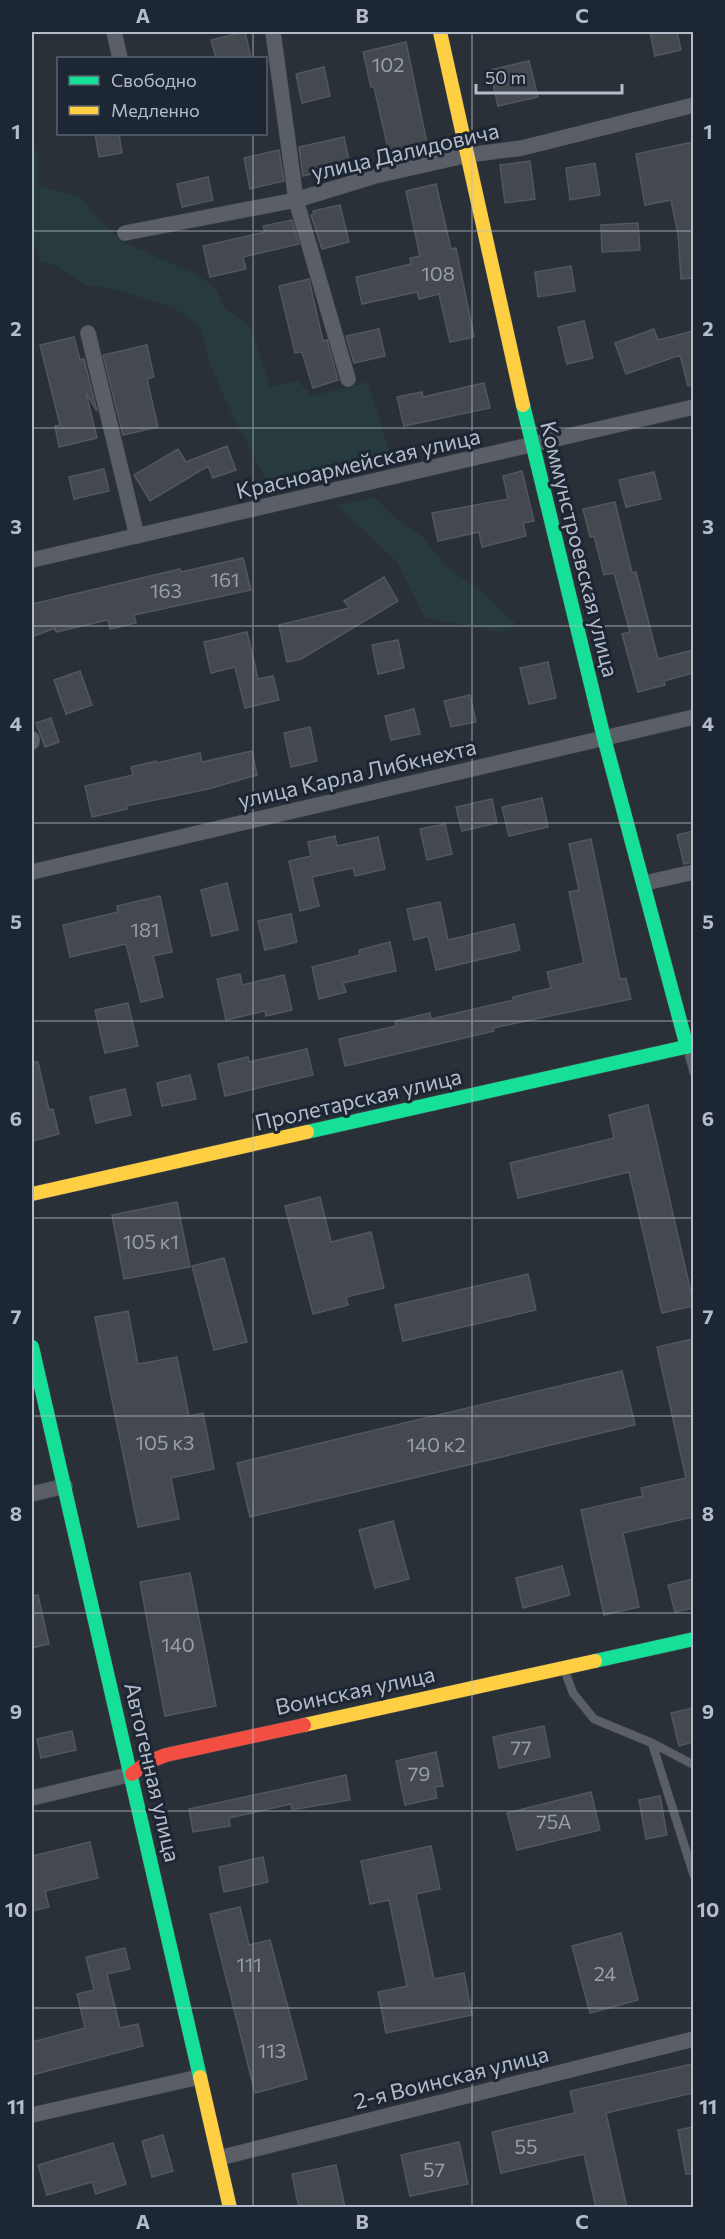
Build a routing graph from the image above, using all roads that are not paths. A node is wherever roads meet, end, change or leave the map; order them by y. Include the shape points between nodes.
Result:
1 (114, 32) edge
2 (273, 32) edge
3 (440, 32) edge
4 (120, 57) edge
5 (693, 105) edge
6 (468, 155) junction
7 (296, 200) junction
8 (125, 232) dead end
9 (88, 333) dead end
10 (348, 379) dead end
11 (693, 407) edge
12 (532, 446) junction
13 (137, 536) junction
14 (32, 560) edge
15 (693, 717) edge
16 (604, 738) junction
17 (32, 872) edge
18 (693, 872) edge
19 (645, 883) junction
20 (690, 1046) edge
21 (693, 1073) edge
22 (32, 1194) edge
23 (32, 1347) edge
24 (65, 1486) junction
25 (32, 1494) edge
26 (693, 1639) edge
27 (563, 1668) junction
28 (652, 1743) junction
29 (693, 1765) edge
30 (132, 1774) junction
31 (32, 1798) edge
32 (693, 1876) edge
33 (693, 2039) edge
34 (199, 2076) junction
35 (32, 2115) edge
36 (219, 2158) junction
37 (230, 2208) edge

1 - 4 street
2 - 7 street
3 - 6 street, Коммунстроевская улица
5 - 6 street, улица Далидовича via 522,148
6 - 7 street, улица Далидовича via 375,176
6 - 12 street, Коммунстроевская улица
7 - 8 street, улица Далидовича
7 - 10 street
9 - 13 street
11 - 12 street, Красноармейская улица
12 - 13 street, Красноармейская улица
12 - 16 street, Коммунстроевская улица
13 - 14 street, Красноармейская улица
15 - 16 street, улица Карла Либкнехта
16 - 17 street, улица Карла Либкнехта
16 - 19 street, Коммунстроевская улица
18 - 19 street
19 - 20 street, Коммунстроевская улица
20 - 21 lane, Коммунстроевская улица
20 - 22 street, Пролетарская улица
23 - 24 street, Автогенная улица
24 - 25 street
24 - 30 street, Автогенная улица
26 - 27 street, Воинская улица
27 - 28 lane via 573,1693 594,1719
27 - 30 street, Воинская улица via 166,1755
28 - 29 lane
28 - 32 lane
30 - 31 street, Воинская улица
30 - 34 street, Автогенная улица
33 - 36 street, 2-я Воинская улица
34 - 35 street
34 - 36 street, Автогенная улица
36 - 37 street, Автогенная улица

